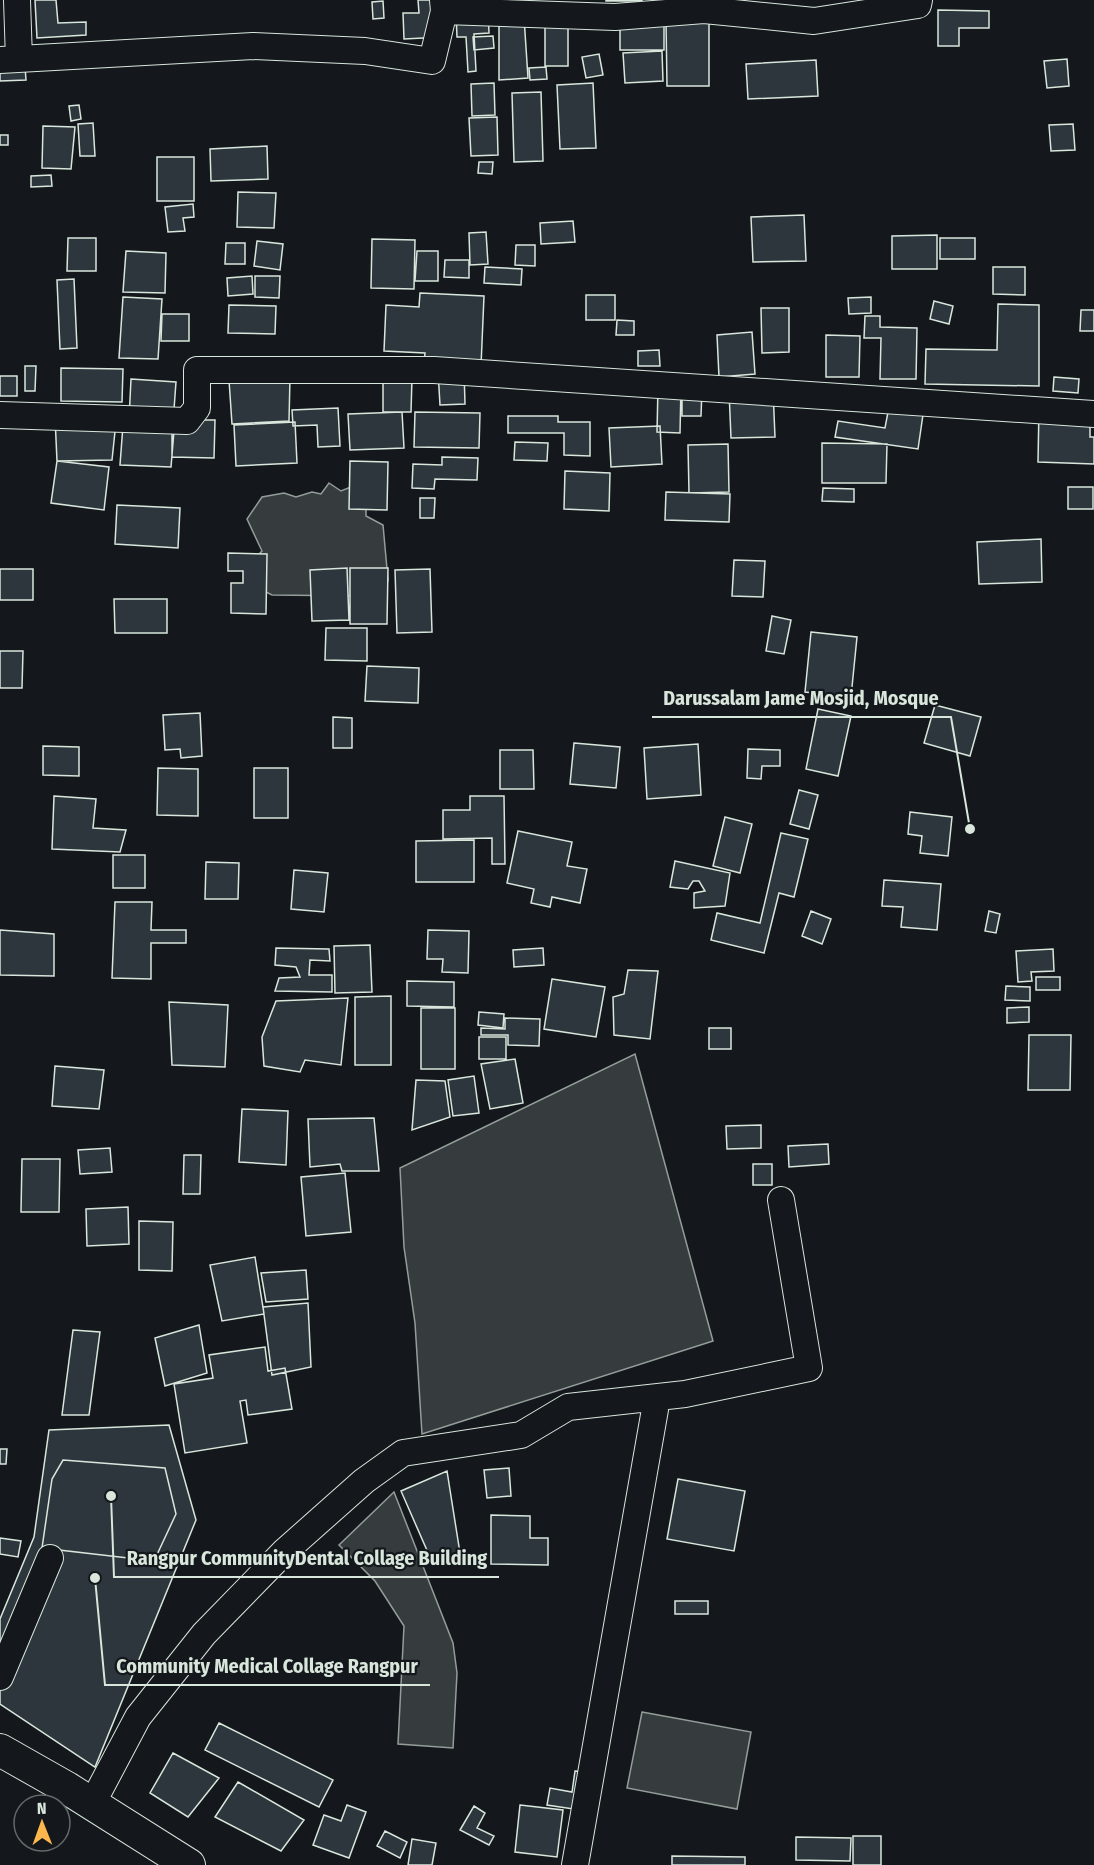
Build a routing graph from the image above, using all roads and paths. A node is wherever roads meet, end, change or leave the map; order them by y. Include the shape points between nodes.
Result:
1 (17, 0) edge
2 (919, 0) edge
3 (444, 6) edge
4 (10, 59) edge
5 (1094, 414) edge
6 (0, 415) edge
7 (781, 1200) dead end
8 (657, 1398) junction
9 (50, 1558) dead end
10 (0, 1677) edge
11 (0, 1750) edge
12 (93, 1804) junction
13 (189, 1865) edge
14 (575, 1865) edge

1 - 4 street
2 - 3 street via 918,5 814,21 704,10 615,17
3 - 4 street via 432,61 365,51 253,46
5 - 6 street via 434,370 196,370 197,408 187,421
7 - 8 street via 809,1368
8 - 12 street via 568,1407 521,1435 403,1453 364,1481 284,1552 204,1634 138,1717
8 - 14 street
9 - 10 street
11 - 12 main road
12 - 13 main road

